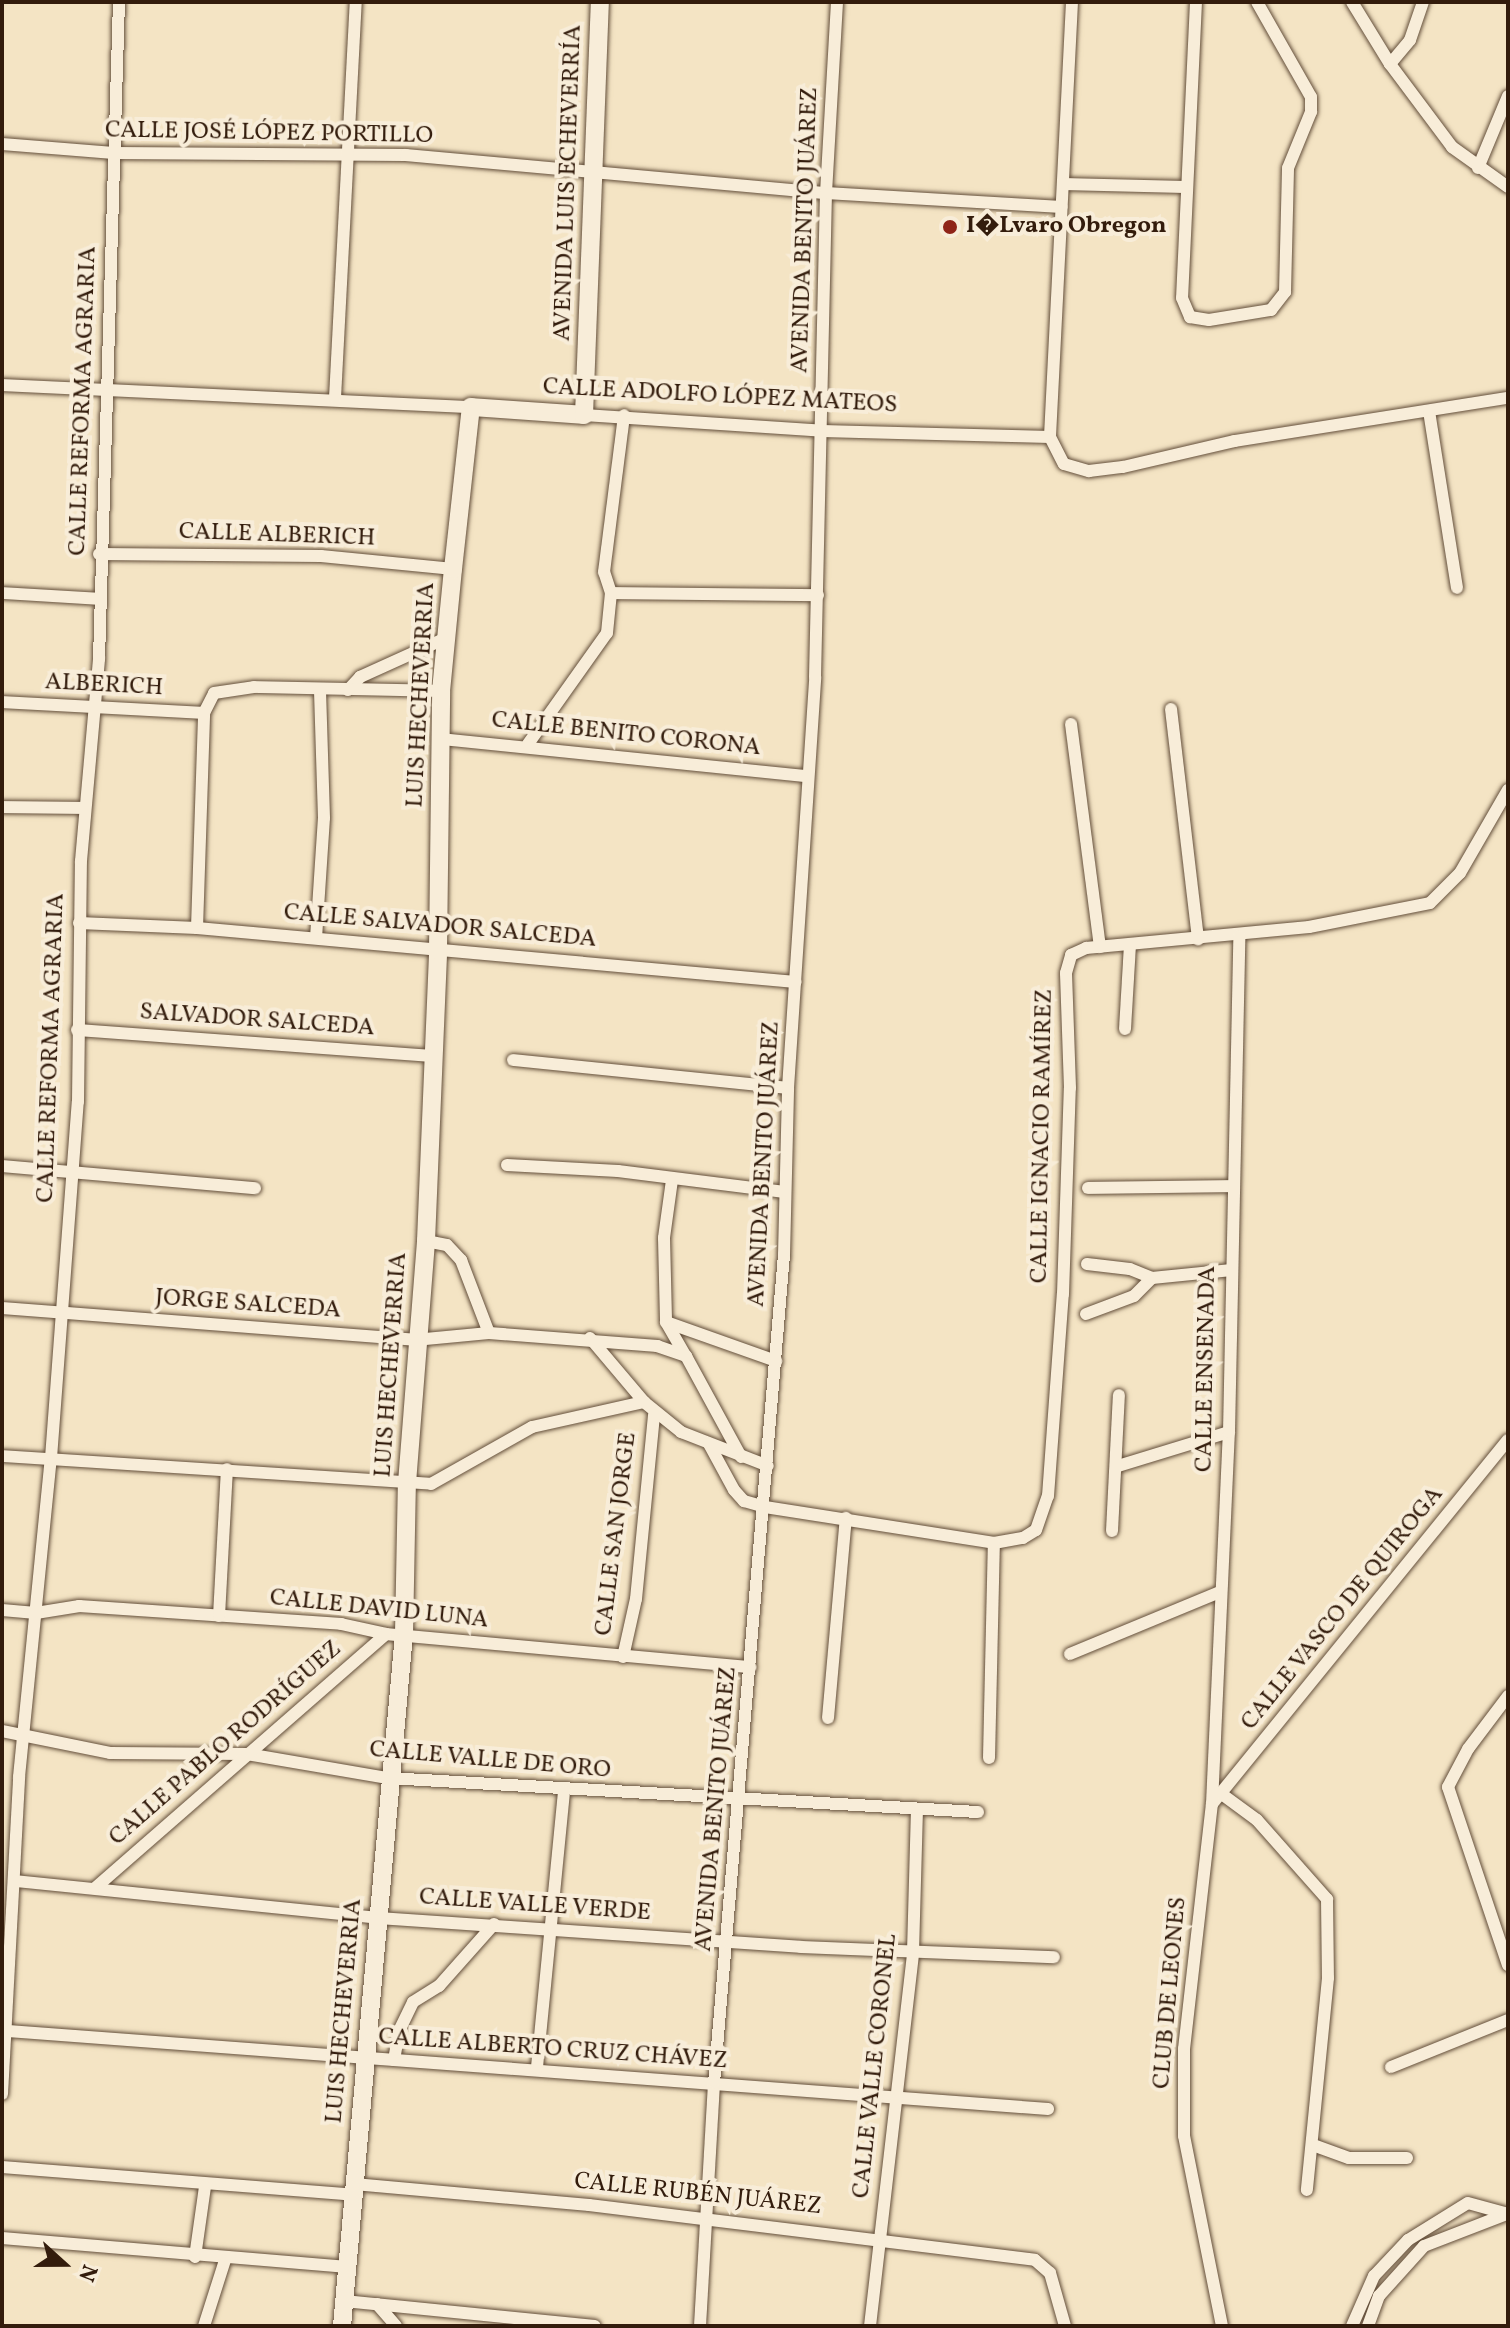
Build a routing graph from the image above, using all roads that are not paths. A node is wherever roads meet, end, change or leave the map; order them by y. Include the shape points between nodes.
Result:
1 (119, 2) edge
2 (356, 2) edge
3 (600, 2) edge
4 (837, 2) edge
5 (1072, 2) edge
6 (1196, 2) edge
7 (1257, 2) edge
8 (1352, 2) edge
9 (1423, 2) edge
10 (1390, 64) junction
11 (1508, 96) edge
12 (2, 144) edge
13 (114, 153) junction
14 (349, 157) junction
15 (1478, 168) junction
16 (590, 174) junction
17 (1063, 184) junction
18 (1185, 187) junction
19 (1508, 187) edge
20 (826, 193) junction
21 (1062, 207) junction
22 (2, 385) edge
23 (107, 392) junction
24 (335, 398) junction
25 (1508, 398) edge
26 (471, 407) junction
27 (1429, 411) junction
28 (584, 415) junction
29 (624, 415) junction
30 (822, 431) junction
31 (1050, 437) junction
32 (99, 554) junction
33 (453, 569) junction
34 (1457, 588) dead end
35 (2, 593) edge
36 (611, 593) junction
37 (818, 595) junction
38 (100, 599) junction
39 (446, 638) junction
40 (320, 689) junction
41 (348, 690) junction
42 (441, 691) junction
43 (2, 702) edge
44 (94, 709) junction
45 (1171, 709) dead end
46 (204, 713) junction
47 (1071, 724) dead end
48 (441, 739) junction
49 (528, 744) junction
50 (806, 776) junction
51 (1508, 790) edge
52 (2, 807) edge
53 (83, 808) junction
54 (79, 923) junction
55 (197, 928) junction
56 (1239, 936) junction
57 (316, 938) junction
58 (1198, 939) junction
59 (1130, 945) junction
60 (1100, 947) junction
61 (438, 950) junction
62 (796, 982) junction
63 (1125, 1029) dead end
64 (77, 1030) junction
65 (433, 1056) junction
66 (513, 1060) dead end
67 (788, 1088) junction
68 (507, 1165) dead end
69 (2, 1166) edge
70 (73, 1172) junction
71 (672, 1180) junction
72 (1233, 1186) junction
73 (255, 1188) dead end
74 (1088, 1188) dead end
75 (785, 1192) junction
76 (426, 1241) junction
77 (1087, 1264) dead end
78 (1232, 1270) junction
79 (1152, 1278) junction
80 (2, 1308) edge
81 (58, 1313) junction
82 (1086, 1314) dead end
83 (666, 1322) junction
84 (489, 1333) junction
85 (590, 1338) junction
86 (415, 1340) junction
87 (686, 1356) junction
88 (776, 1361) junction
89 (1119, 1395) dead end
90 (644, 1402) junction
91 (654, 1415) junction
92 (1229, 1432) junction
93 (1508, 1440) edge
94 (709, 1444) junction
95 (1498, 1453) junction
96 (2, 1456) edge
97 (741, 1457) junction
98 (51, 1458) junction
99 (1508, 1463) edge
100 (768, 1466) junction
101 (1118, 1466) junction
102 (227, 1469) junction
103 (407, 1483) junction
104 (765, 1507) junction
105 (846, 1518) junction
106 (1112, 1531) dead end
107 (994, 1543) junction
108 (1220, 1592) junction
109 (2, 1610) edge
110 (36, 1613) junction
111 (219, 1616) junction
112 (395, 1634) junction
113 (1070, 1654) dead end
114 (623, 1657) junction
115 (751, 1667) junction
116 (1508, 1696) edge
117 (828, 1718) dead end
118 (2, 1731) edge
119 (26, 1733) junction
120 (247, 1754) junction
121 (989, 1758) dead end
122 (388, 1778) junction
123 (564, 1791) junction
124 (1223, 1795) junction
125 (740, 1802) junction
126 (1212, 1804) junction
127 (917, 1810) junction
128 (978, 1812) dead end
129 (8, 1847) edge
130 (15, 1881) junction
131 (95, 1888) junction
132 (377, 1918) junction
133 (7, 1920) edge
134 (494, 1924) junction
135 (548, 1927) junction
136 (730, 1943) junction
137 (913, 1952) junction
138 (1054, 1957) dead end
139 (1508, 1965) edge
140 (1508, 2020) edge
141 (8, 2031) junction
142 (364, 2059) junction
143 (394, 2060) junction
144 (537, 2067) junction
145 (1391, 2067) dead end
146 (714, 2083) junction
147 (2, 2094) edge
148 (894, 2096) junction
149 (1048, 2109) dead end
150 (1313, 2145) junction
151 (1407, 2158) dead end
152 (2, 2167) edge
153 (205, 2187) junction
154 (354, 2190) junction
155 (1307, 2190) dead end
156 (1508, 2214) edge
157 (706, 2218) junction
158 (2, 2238) edge
159 (881, 2238) junction
160 (195, 2257) junction
161 (225, 2260) junction
162 (348, 2267) junction
163 (344, 2301) junction
164 (377, 2304) junction
165 (548, 2323) edge
166 (204, 2326) edge
167 (342, 2326) edge
168 (396, 2326) edge
169 (595, 2326) edge
170 (700, 2326) edge
171 (870, 2326) edge
172 (1065, 2326) edge
173 (1222, 2326) edge
174 (1352, 2326) edge
175 (1368, 2326) edge

1 - 13 street, CALLE REFORMA AGRARIA
2 - 14 street
3 - 16 street, AVENIDA LUIS ECHEVERRÍA
4 - 20 street, AVENIDA BENITO JUÁREZ
5 - 17 street
6 - 18 street
7 - 18 street via 1311,97 1311,112 1288,168 1285,292 1277,306 1209,320 1190,317 1182,298
8 - 10 street
9 - 10 street via 1410,40
10 - 15 street via 1452,147
11 - 15 street
12 - 13 street, CALLE JOSÉ LÓPEZ PORTILLO
13 - 14 street, CALLE JOSÉ LÓPEZ PORTILLO
13 - 23 street, CALLE REFORMA AGRARIA
14 - 16 street, CALLE JOSÉ LÓPEZ PORTILLO via 406,155
14 - 24 street
15 - 19 street
16 - 20 street, CALLE JOSÉ LÓPEZ PORTILLO
16 - 28 street, AVENIDA LUIS ECHEVERRÍA
17 - 18 street
17 - 21 street
20 - 21 street, CALLE JOSÉ LÓPEZ PORTILLO
20 - 30 street, AVENIDA BENITO JUÁREZ
21 - 31 street
22 - 23 street, CALLE ADOLFO LÓPEZ MATEOS
23 - 24 street, CALLE ADOLFO LÓPEZ MATEOS
23 - 32 street, CALLE REFORMA AGRARIA
24 - 26 street, CALLE ADOLFO LÓPEZ MATEOS
25 - 27 street
26 - 28 street, CALLE ADOLFO LÓPEZ MATEOS
26 - 33 street, LUIS HECHEVERRIA
27 - 31 street via 1235,441 1089,471 1064,464
27 - 34 street
28 - 29 street, CALLE ADOLFO LÓPEZ MATEOS
29 - 30 street, CALLE ADOLFO LÓPEZ MATEOS
29 - 36 street via 604,572
30 - 31 street, CALLE ADOLFO LÓPEZ MATEOS
30 - 37 street, AVENIDA BENITO JUÁREZ
32 - 33 street, CALLE ALBERICH via 321,556
32 - 38 street, CALLE REFORMA AGRARIA
33 - 39 street, LUIS HECHEVERRIA
35 - 38 street
36 - 37 street
36 - 49 street via 607,633
37 - 50 street, AVENIDA BENITO JUÁREZ
38 - 44 street, CALLE REFORMA AGRARIA
39 - 41 street via 360,677
39 - 42 street, LUIS HECHEVERRIA
40 - 41 street
40 - 46 street via 254,687 214,693
40 - 57 street via 324,818
41 - 42 street
42 - 48 street, LUIS HECHEVERRIA
43 - 44 street, ALBERICH
44 - 46 street, ALBERICH
44 - 53 street, CALLE REFORMA AGRARIA
45 - 58 street
46 - 55 street
47 - 60 street
48 - 49 street, CALLE BENITO CORONA
48 - 61 street, LUIS HECHEVERRIA
49 - 50 street, CALLE BENITO CORONA
50 - 62 street, AVENIDA BENITO JUÁREZ
51 - 56 street, CALLE IGNACIO RAMÍREZ via 1460,873 1430,903
52 - 53 street
53 - 54 street, CALLE REFORMA AGRARIA
54 - 55 street, CALLE SALVADOR SALCEDA
54 - 64 street, CALLE REFORMA AGRARIA
55 - 57 street, CALLE SALVADOR SALCEDA
56 - 58 street, CALLE IGNACIO RAMÍREZ
56 - 72 street, CALLE ENSENADA
57 - 61 street, CALLE SALVADOR SALCEDA
58 - 59 street, CALLE IGNACIO RAMÍREZ
59 - 60 street, CALLE IGNACIO RAMÍREZ
59 - 63 street
60 - 107 street, CALLE IGNACIO RAMÍREZ via 1077,950 1066,973 1070,1088 1063,1294 1048,1496 1036,1530
61 - 62 street, CALLE SALVADOR SALCEDA
61 - 65 street, LUIS HECHEVERRIA
62 - 67 street, AVENIDA BENITO JUÁREZ
64 - 65 street, SALVADOR SALCEDA
64 - 70 street, CALLE REFORMA AGRARIA
65 - 76 street, LUIS HECHEVERRIA
66 - 67 street
67 - 75 street, AVENIDA BENITO JUÁREZ
68 - 71 street
69 - 70 street
70 - 73 street
70 - 81 street, CALLE REFORMA AGRARIA
71 - 75 street
71 - 83 street via 664,1238
72 - 74 street
72 - 78 street, CALLE ENSENADA
75 - 88 street, AVENIDA BENITO JUÁREZ
76 - 84 street via 447,1245 461,1260
76 - 86 street, LUIS HECHEVERRIA
77 - 79 street via 1130,1269
78 - 79 street
78 - 92 street, CALLE ENSENADA
79 - 82 street via 1134,1296
80 - 81 street, JORGE SALCEDA
81 - 86 street, JORGE SALCEDA
81 - 98 street, CALLE REFORMA AGRARIA
83 - 87 street
83 - 88 street
84 - 85 street, JORGE SALCEDA
84 - 86 street, JORGE SALCEDA
85 - 87 street, JORGE SALCEDA via 657,1346
85 - 90 street
86 - 103 street, LUIS HECHEVERRIA
87 - 97 street
88 - 100 street, AVENIDA BENITO JUÁREZ
89 - 101 street
90 - 91 street
90 - 103 street via 563,1416 497,1444 441,1481
91 - 94 street
91 - 114 street, CALLE SAN JORGE via 634,1611
92 - 101 street
92 - 108 street, CALLE ENSENADA
93 - 95 street, CALLE VASCO DE QUIROGA
94 - 97 street
94 - 104 street via 734,1490 744,1501
95 - 99 street
95 - 124 street, CALLE VASCO DE QUIROGA
96 - 98 street
97 - 100 street
98 - 102 street
98 - 110 street, CALLE REFORMA AGRARIA
100 - 104 street, AVENIDA BENITO JUÁREZ
101 - 106 street
102 - 103 street
102 - 111 street
103 - 112 street, LUIS HECHEVERRIA
104 - 105 street
104 - 115 street, AVENIDA BENITO JUÁREZ
105 - 107 street
105 - 117 street
107 - 121 street
108 - 113 street
108 - 126 street, CALLE ENSENADA
109 - 110 street, CALLE DAVID LUNA
110 - 111 street, CALLE DAVID LUNA via 79,1606
110 - 119 street, CALLE REFORMA AGRARIA
111 - 112 street, CALLE DAVID LUNA via 341,1624
112 - 114 street, CALLE DAVID LUNA
112 - 120 street, CALLE PABLO RODRÍGUEZ
112 - 122 street, LUIS HECHEVERRIA
114 - 115 street, CALLE DAVID LUNA
115 - 125 street, AVENIDA BENITO JUÁREZ
116 - 139 street via 1468,1749 1448,1787
118 - 119 street, CALLE VALLE DE ORO
119 - 120 street, CALLE VALLE DE ORO via 110,1753
119 - 129 street, CALLE REFORMA AGRARIA
120 - 122 street, CALLE VALLE DE ORO
120 - 131 street, CALLE PABLO RODRÍGUEZ
122 - 123 street, CALLE VALLE DE ORO
122 - 132 street, LUIS HECHEVERRIA
123 - 125 street, CALLE VALLE DE ORO
123 - 135 street
124 - 126 street, CALLE VASCO DE QUIROGA
124 - 150 street via 1257,1820 1327,1899 1328,1978
125 - 127 street, CALLE VALLE DE ORO
125 - 136 street, AVENIDA BENITO JUÁREZ
126 - 173 street, CLUB DE LEONES via 1184,2049 1184,2136
127 - 128 street, CALLE VALLE DE ORO
127 - 137 street, CALLE VALLE CORONEL
129 - 130 street, CALLE REFORMA AGRARIA
130 - 131 street, CALLE VALLE VERDE
130 - 133 street, CALLE REFORMA AGRARIA
131 - 132 street, CALLE VALLE VERDE
132 - 134 street, CALLE VALLE VERDE
132 - 142 street, LUIS HECHEVERRIA
133 - 141 street, CALLE REFORMA AGRARIA
134 - 135 street, CALLE VALLE VERDE
134 - 143 street via 439,1986 413,2002 399,2031
135 - 136 street, CALLE VALLE VERDE
135 - 144 street
136 - 137 street, CALLE VALLE VERDE
136 - 146 street, AVENIDA BENITO JUÁREZ
137 - 138 street, CALLE VALLE VERDE
137 - 148 street, CALLE VALLE CORONEL
140 - 145 street
141 - 142 street, CALLE ALBERTO CRUZ CHÁVEZ
141 - 147 street, CALLE REFORMA AGRARIA
142 - 143 street, CALLE ALBERTO CRUZ CHÁVEZ
142 - 154 street, LUIS HECHEVERRIA
143 - 144 street, CALLE ALBERTO CRUZ CHÁVEZ
144 - 146 street, CALLE ALBERTO CRUZ CHÁVEZ
146 - 148 street, CALLE ALBERTO CRUZ CHÁVEZ
146 - 157 street, AVENIDA BENITO JUÁREZ
148 - 149 street, CALLE ALBERTO CRUZ CHÁVEZ
148 - 159 street, CALLE VALLE CORONEL
150 - 151 street via 1349,2158
150 - 155 street
152 - 153 street, CALLE RUBÉN JUÁREZ
153 - 154 street, CALLE RUBÉN JUÁREZ
153 - 160 street
154 - 157 street, CALLE RUBÉN JUÁREZ
154 - 162 street, LUIS HECHEVERRIA
156 - 174 street via 1468,2203 1419,2232 1374,2276
156 - 175 street via 1424,2246 1379,2296
157 - 159 street, CALLE RUBÉN JUÁREZ
157 - 170 street, AVENIDA BENITO JUÁREZ
158 - 160 street
159 - 171 street, CALLE VALLE CORONEL
159 - 172 street, CALLE RUBÉN JUÁREZ via 1035,2260 1050,2273
160 - 161 street
161 - 162 street
161 - 166 street
162 - 163 street, LUIS HECHEVERRIA
163 - 164 street
163 - 167 street, LUIS HECHEVERRIA
164 - 165 street
164 - 168 street
165 - 169 street

